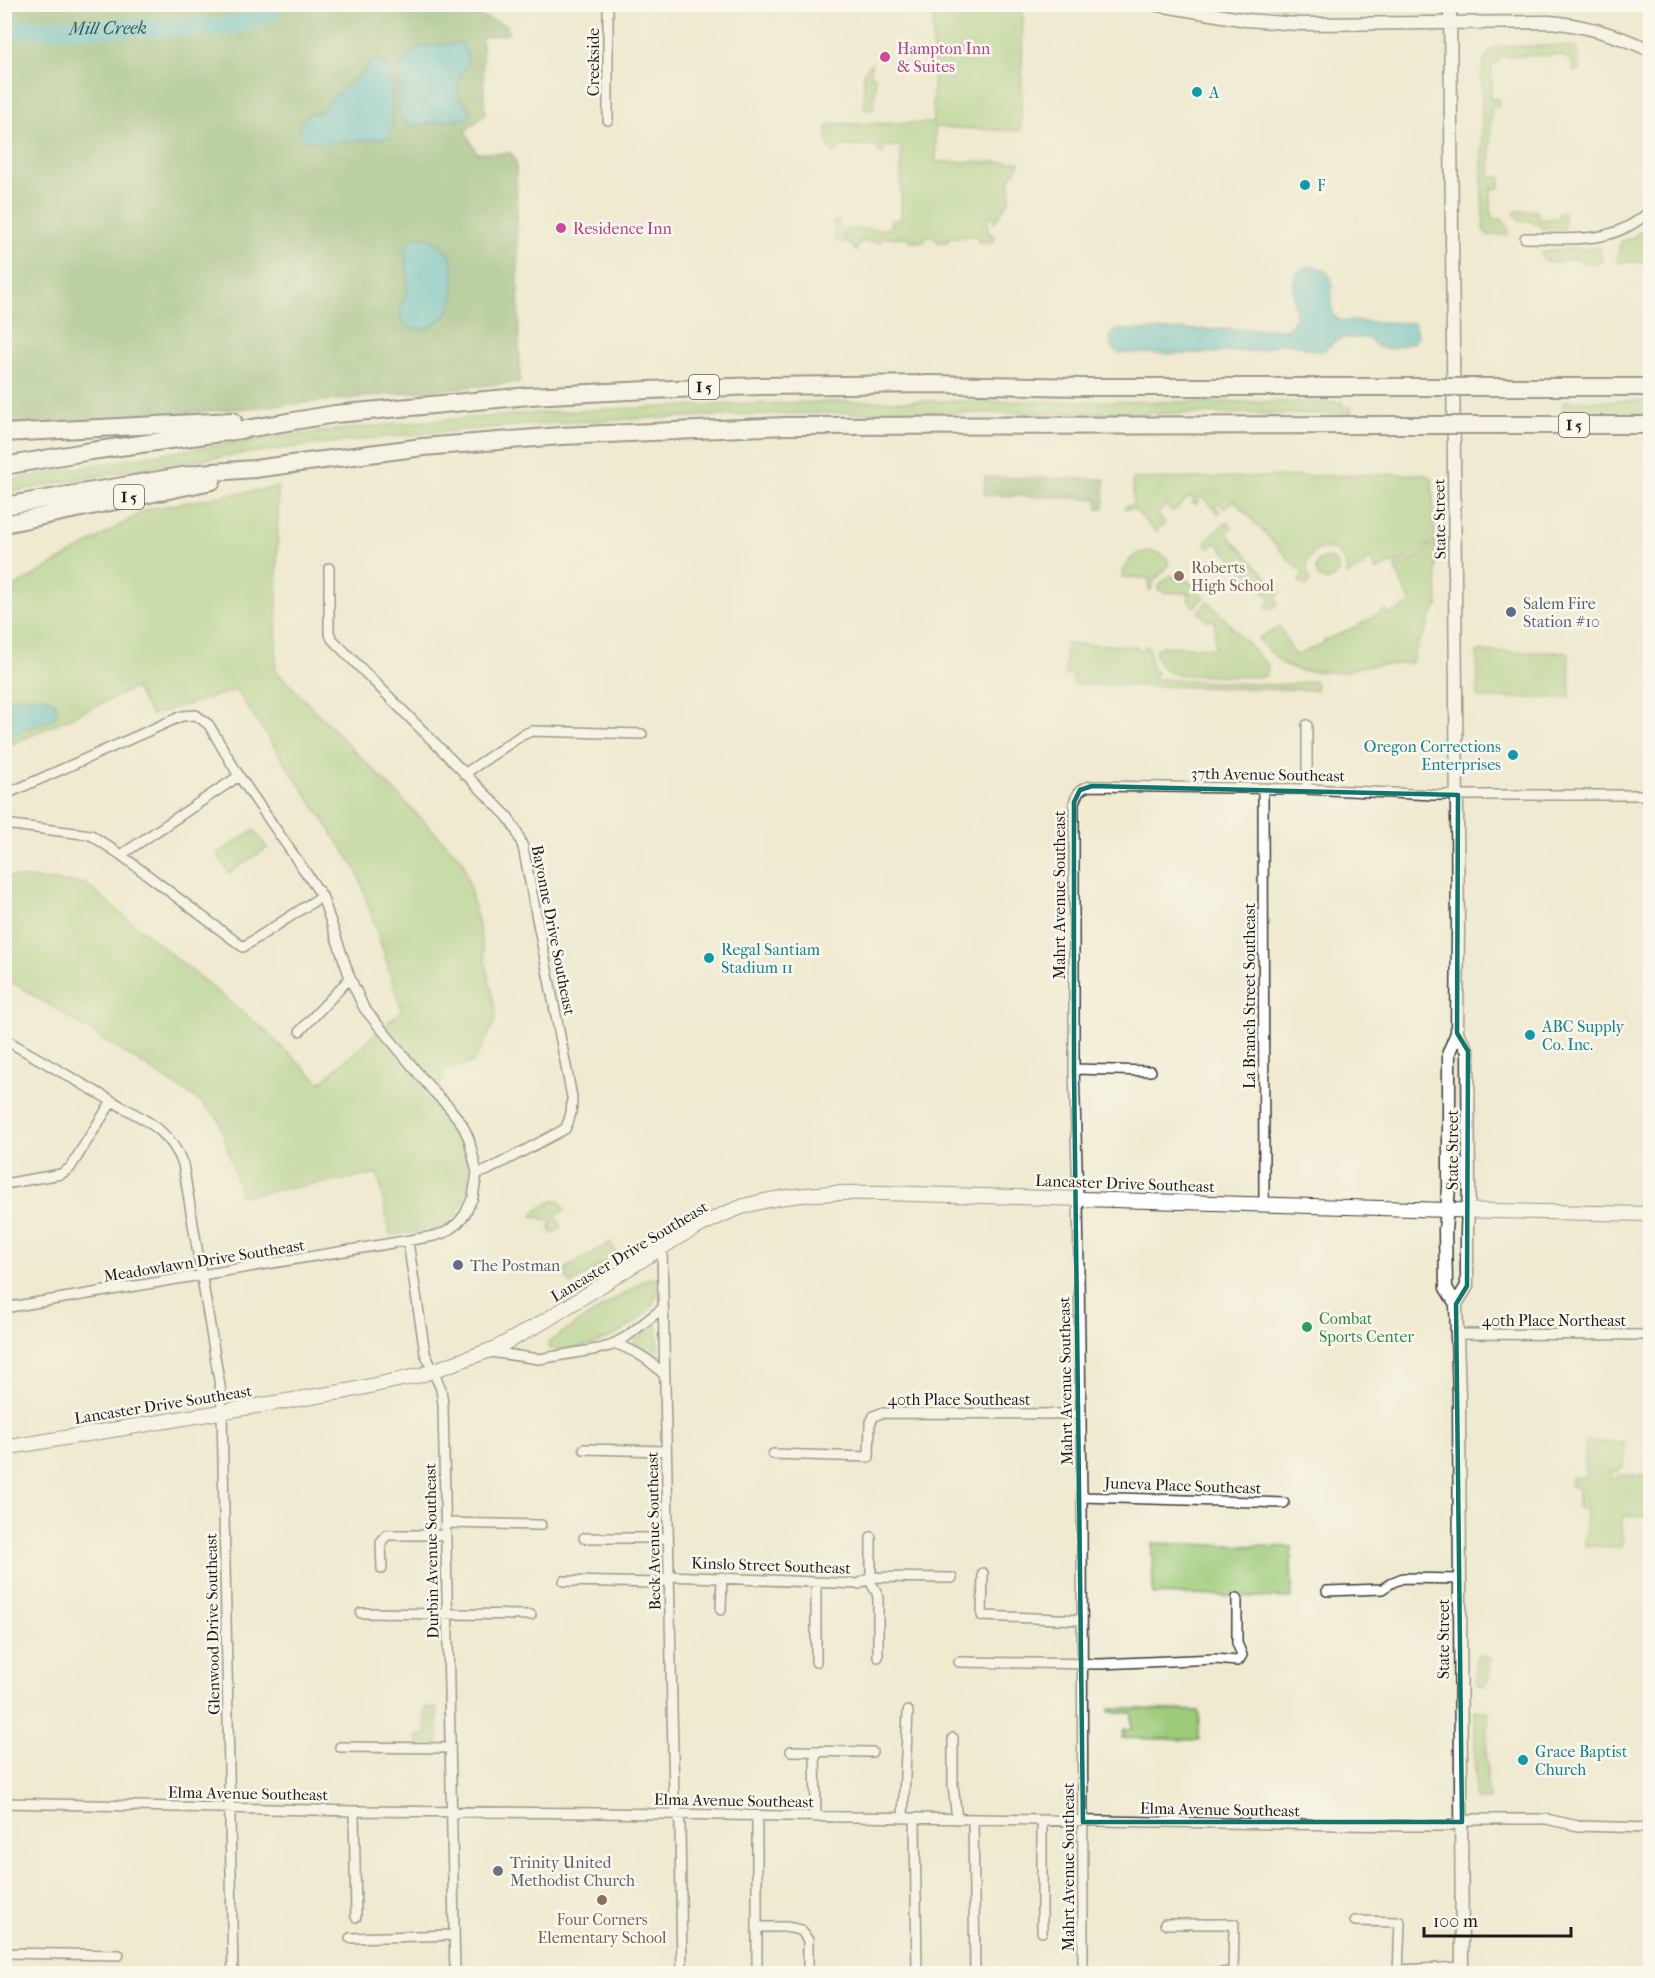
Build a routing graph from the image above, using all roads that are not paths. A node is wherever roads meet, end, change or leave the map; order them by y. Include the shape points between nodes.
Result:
1 (608, 4) edge
2 (1153, 4) edge
3 (1450, 4) edge
4 (1450, 23) junction
5 (1650, 50) edge
6 (608, 120) dead end
7 (1650, 211) edge
8 (1525, 238) dead end
9 (1650, 387) edge
10 (335, 414) junction
11 (1650, 425) edge
12 (4, 434) edge
13 (4, 466) edge
14 (254, 469) junction
15 (4, 506) edge
16 (4, 524) edge
17 (329, 568) dead end
18 (1307, 725) dead end
19 (642, 734) dead end
20 (464, 774) junction
21 (239, 776) junction
22 (1263, 788) junction
23 (1307, 789) junction
24 (1080, 790) joint
25 (4, 795) edge
26 (1458, 795) junction
27 (1650, 795) edge
28 (4, 824) edge
29 (121, 855) junction
30 (322, 896) junction
31 (350, 978) junction
32 (300, 1031) dead end
33 (1457, 1033) junction
34 (4, 1039) edge
35 (1074, 1069) junction
36 (1151, 1071) dead end
37 (112, 1101) junction
38 (477, 1173) junction
39 (4, 1182) edge
40 (1078, 1198) junction
41 (1264, 1204) junction
42 (1447, 1210) junction
43 (1468, 1210) junction
44 (1650, 1214) edge
45 (408, 1242) junction
46 (662, 1248) junction
47 (202, 1275) junction
48 (1456, 1304) junction
49 (4, 1308) edge
50 (663, 1308) junction
51 (1457, 1334) junction
52 (1650, 1335) edge
53 (615, 1344) junction
54 (488, 1352) junction
55 (433, 1372) junction
56 (664, 1376) junction
57 (222, 1411) junction
58 (1080, 1414) junction
59 (4, 1448) edge
60 (584, 1449) dead end
61 (666, 1451) junction
62 (772, 1454) dead end
63 (1082, 1497) junction
64 (1284, 1503) dead end
65 (446, 1523) junction
66 (541, 1525) dead end
67 (446, 1534) junction
68 (871, 1537) dead end
69 (584, 1538) dead end
70 (668, 1538) junction
71 (382, 1569) dead end
72 (983, 1574) dead end
73 (669, 1576) junction
74 (722, 1577) junction
75 (871, 1577) junction
76 (952, 1578) dead end
77 (1460, 1579) junction
78 (564, 1581) dead end
79 (816, 1582) junction
80 (1327, 1591) dead end
81 (1237, 1598) dead end
82 (721, 1610) dead end
83 (361, 1613) dead end
84 (447, 1614) junction
85 (531, 1615) dead end
86 (1081, 1620) junction
87 (878, 1657) dead end
88 (816, 1662) dead end
89 (959, 1662) dead end
90 (1081, 1664) junction
91 (908, 1711) dead end
92 (953, 1738) dead end
93 (340, 1747) dead end
94 (450, 1748) junction
95 (791, 1751) dead end
96 (815, 1751) junction
97 (872, 1752) dead end
98 (4, 1803) edge
99 (230, 1808) junction
100 (354, 1810) junction
101 (451, 1812) junction
102 (676, 1814) junction
103 (757, 1816) junction
104 (816, 1817) junction
105 (903, 1818) junction
106 (915, 1819) junction
107 (957, 1820) junction
108 (973, 1820) junction
109 (1042, 1821) junction
110 (1083, 1822) junction
111 (1462, 1822) junction
112 (1650, 1828) edge
113 (356, 1917) dead end
114 (1355, 1921) dead end
115 (1165, 1924) dead end
116 (757, 1927) junction
117 (1042, 1932) dead end
118 (454, 1935) junction
119 (350, 1938) dead end
120 (4, 1953) edge
121 (119, 1955) dead end
122 (1462, 1970) edge
123 (1396, 1972) edge
124 (1233, 1973) edge
125 (233, 1974) edge
126 (455, 1974) edge
127 (682, 1974) edge
128 (757, 1974) edge
129 (808, 1974) edge
130 (917, 1974) edge
131 (975, 1974) edge
132 (1083, 1974) edge
133 (1208, 1974) edge

1 - 6 street, Creekside
2 - 4 main road via 1246,20 1298,24
3 - 4 main road, State Street
4 - 5 main road via 1571,24 1618,35
4 - 26 main road, State Street
7 - 8 street via 1631,226 1609,235
9 - 10 highway, I 5, bridge via 748,386 529,396
10 - 12 highway
10 - 13 highway, I 5
11 - 14 highway, I 5, bridge via 700,428 474,442
14 - 15 highway, I 5 via 200,473
14 - 16 highway, I 5 via 203,484
17 - 20 street, Bayonne Drive Southeast via 332,639
18 - 23 street
19 - 20 street via 532,731
20 - 38 street, Bayonne Drive Southeast via 508,817 517,832 572,1097 565,1129
21 - 25 street via 209,725 190,714
21 - 29 street
21 - 30 street
22 - 23 street, 37th Avenue Southeast
22 - 24 street, 37th Avenue Southeast via 1086,786
22 - 41 street, La Branch Street Southeast
23 - 26 street, 37th Avenue Southeast
24 - 35 street, Mahrt Avenue Southeast via 1074,802
26 - 27 street, 37th Avenue Southeast
26 - 33 main road, State Street
28 - 29 street via 91,835
29 - 30 street via 243,947
30 - 31 street
31 - 32 street
31 - 38 street via 364,1008 456,1115 468,1139
33 - 42 main road, State Street via 1449,1052
33 - 43 main road, State Street via 1468,1051
34 - 37 street, Glenwood Drive Southeast
35 - 36 street
35 - 40 street, Mahrt Avenue Southeast
37 - 39 street via 70,1168 61,1174
37 - 47 street, Glenwood Drive Southeast via 163,1132 178,1151
38 - 45 street via 473,1197 458,1223 438,1235
40 - 41 main road, Lancaster Drive Southeast
40 - 46 main road, Lancaster Drive Southeast via 860,1193 785,1197 723,1214
40 - 58 street, Mahrt Avenue Southeast
41 - 42 main road, Lancaster Drive Southeast
42 - 43 main road, Lancaster Drive Southeast
42 - 48 main road, State Street via 1446,1287
43 - 44 main road, Lancaster Drive Southeast
43 - 48 main road, State Street via 1467,1286
45 - 47 street, Meadowlawn Drive Southeast
45 - 55 street, Durbin Avenue Southeast via 425,1353
46 - 50 street, Beck Avenue Southeast
46 - 54 main road, Lancaster Drive Southeast
47 - 49 street, Meadowlawn Drive Southeast
47 - 57 street, Glenwood Drive Southeast
48 - 51 main road, State Street
50 - 53 street
50 - 56 street, Beck Avenue Southeast
51 - 52 street, 40th Place Northeast
51 - 77 main road, State Street
53 - 54 street via 539,1359
53 - 56 street via 645,1357
54 - 55 main road, Lancaster Drive Southeast
55 - 57 main road, Lancaster Drive Southeast via 348,1391
55 - 65 street, Durbin Avenue Southeast via 443,1404
56 - 61 street, Beck Avenue Southeast
57 - 59 main road, Lancaster Drive Southeast
57 - 99 street, Glenwood Drive Southeast
58 - 62 street, 40th Place Southeast via 881,1413 870,1424 869,1457
58 - 63 street, Mahrt Avenue Southeast
60 - 61 street
61 - 70 street, Beck Avenue Southeast
63 - 64 street, Juneva Place Southeast
63 - 86 street, Mahrt Avenue Southeast
65 - 66 street
65 - 67 street, Durbin Avenue Southeast
67 - 71 street via 387,1535 381,1542
67 - 84 street, Durbin Avenue Southeast
68 - 75 street
69 - 70 street
70 - 73 street, Beck Avenue Southeast
72 - 86 street via 982,1616
73 - 74 street, Kinslo Street Southeast
73 - 78 street, Kinslo Street Southeast via 660,1583
73 - 102 street, Beck Avenue Southeast
74 - 79 street, Kinslo Street Southeast
74 - 82 street
75 - 76 street, Kinslo Street Southeast
75 - 79 street, Kinslo Street Southeast via 859,1584
75 - 87 street via 878,1599
77 - 80 street via 1403,1578 1382,1589
77 - 111 main road, State Street
79 - 88 street
81 - 90 street via 1237,1643 1242,1655 1239,1660
83 - 84 street
84 - 85 street
84 - 94 street, Durbin Avenue Southeast
86 - 90 street, Mahrt Avenue Southeast
89 - 90 street
90 - 110 street, Mahrt Avenue Southeast
91 - 105 street
92 - 107 street
93 - 94 street
94 - 101 street, Durbin Avenue Southeast
95 - 96 street
96 - 97 street
96 - 104 street
98 - 99 street, Elma Avenue Southeast
99 - 100 street, Elma Avenue Southeast
99 - 125 street, Glenwood Drive Southeast
100 - 101 street, Elma Avenue Southeast
100 - 113 street
101 - 102 street, Elma Avenue Southeast
101 - 118 street, Durbin Avenue Southeast
102 - 103 street, Elma Avenue Southeast
102 - 127 street, Beck Avenue Southeast via 680,1824
103 - 104 street, Elma Avenue Southeast
103 - 116 street
104 - 105 street, Elma Avenue Southeast
105 - 106 street, Elma Avenue Southeast
106 - 107 street, Elma Avenue Southeast
106 - 130 street
107 - 108 street, Elma Avenue Southeast
108 - 109 street, Elma Avenue Southeast
108 - 131 street
109 - 110 street, Elma Avenue Southeast
109 - 117 street
110 - 111 street, Elma Avenue Southeast via 1448,1826
110 - 132 street, Mahrt Avenue Southeast
111 - 112 street, Elma Avenue Southeast via 1546,1819 1578,1826
111 - 122 main road, State Street
114 - 123 street via 1400,1922
115 - 124 street via 1234,1924
116 - 128 street
116 - 129 street via 801,1930 808,1940
118 - 119 street
118 - 126 street, Durbin Avenue Southeast
120 - 121 street
122 - 123 street
124 - 133 street

